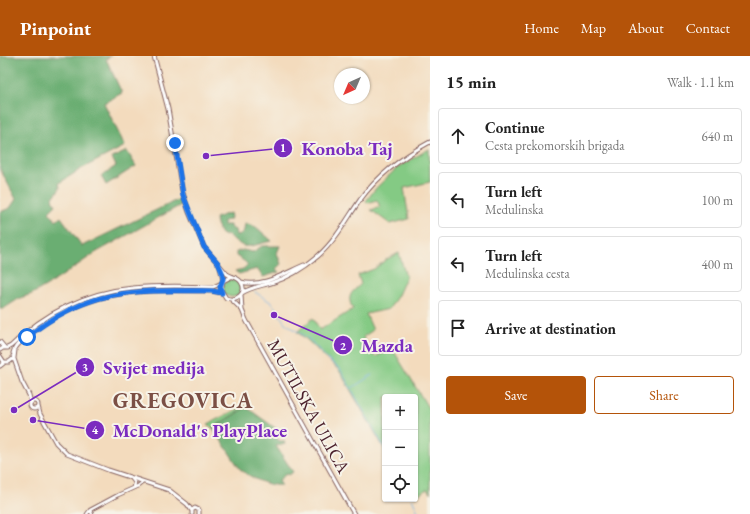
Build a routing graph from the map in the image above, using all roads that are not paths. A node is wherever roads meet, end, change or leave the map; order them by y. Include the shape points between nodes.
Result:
1 (154, 56) edge
2 (430, 142) edge
3 (218, 263) junction
4 (310, 263) junction
5 (231, 277) junction
6 (222, 282) junction
7 (241, 282) junction
8 (222, 293) junction
9 (241, 294) junction
10 (232, 300) junction
11 (242, 310) junction
12 (0, 342) edge
13 (18, 342) junction
14 (7, 348) junction
15 (13, 355) junction
16 (2, 356) edge
17 (0, 365) edge
18 (18, 371) junction
19 (29, 395) junction
20 (35, 400) junction
21 (31, 403) junction
22 (38, 406) junction
23 (34, 409) junction
24 (40, 414) junction
25 (132, 479) junction
26 (142, 482) junction
27 (135, 488) junction
28 (187, 504) junction
29 (195, 508) junction
30 (90, 510) junction
31 (192, 513) edge
32 (200, 513) edge
33 (87, 514) edge
34 (92, 514) edge
35 (354, 514) edge

1 - 3 main road via 168,110 183,195 204,247
2 - 4 main road via 401,159 376,180 332,241
3 - 5 main road
3 - 6 main road via 222,272
4 - 7 main road via 270,280 253,284
4 - 9 main road via 282,279 250,288
5 - 6 main road
5 - 7 main road
6 - 8 main road
6 - 13 main road via 213,287 155,286 101,293 54,313
7 - 9 main road
8 - 10 main road
8 - 13 main road via 154,290 102,297 56,316
9 - 10 main road
9 - 11 main road, MUTILSKA ULICA
10 - 11 main road, MUTILSKA ULICA
11 - 35 main road, MUTILSKA ULICA
12 - 14 main road
13 - 14 main road
13 - 15 main road
14 - 15 main road
14 - 16 main road
15 - 16 main road
15 - 18 main road
16 - 17 main road
16 - 18 main road
18 - 19 main road
19 - 20 main road
19 - 21 main road
20 - 21 main road
20 - 22 main road
21 - 23 main road
22 - 23 main road
22 - 24 main road
23 - 24 main road
24 - 25 main road via 62,450 82,461
25 - 26 main road
25 - 27 street
26 - 27 street
26 - 28 main road via 171,491
27 - 30 street via 118,494
28 - 29 main road
28 - 31 main road
29 - 31 main road
29 - 32 main road
30 - 33 street
30 - 34 street

